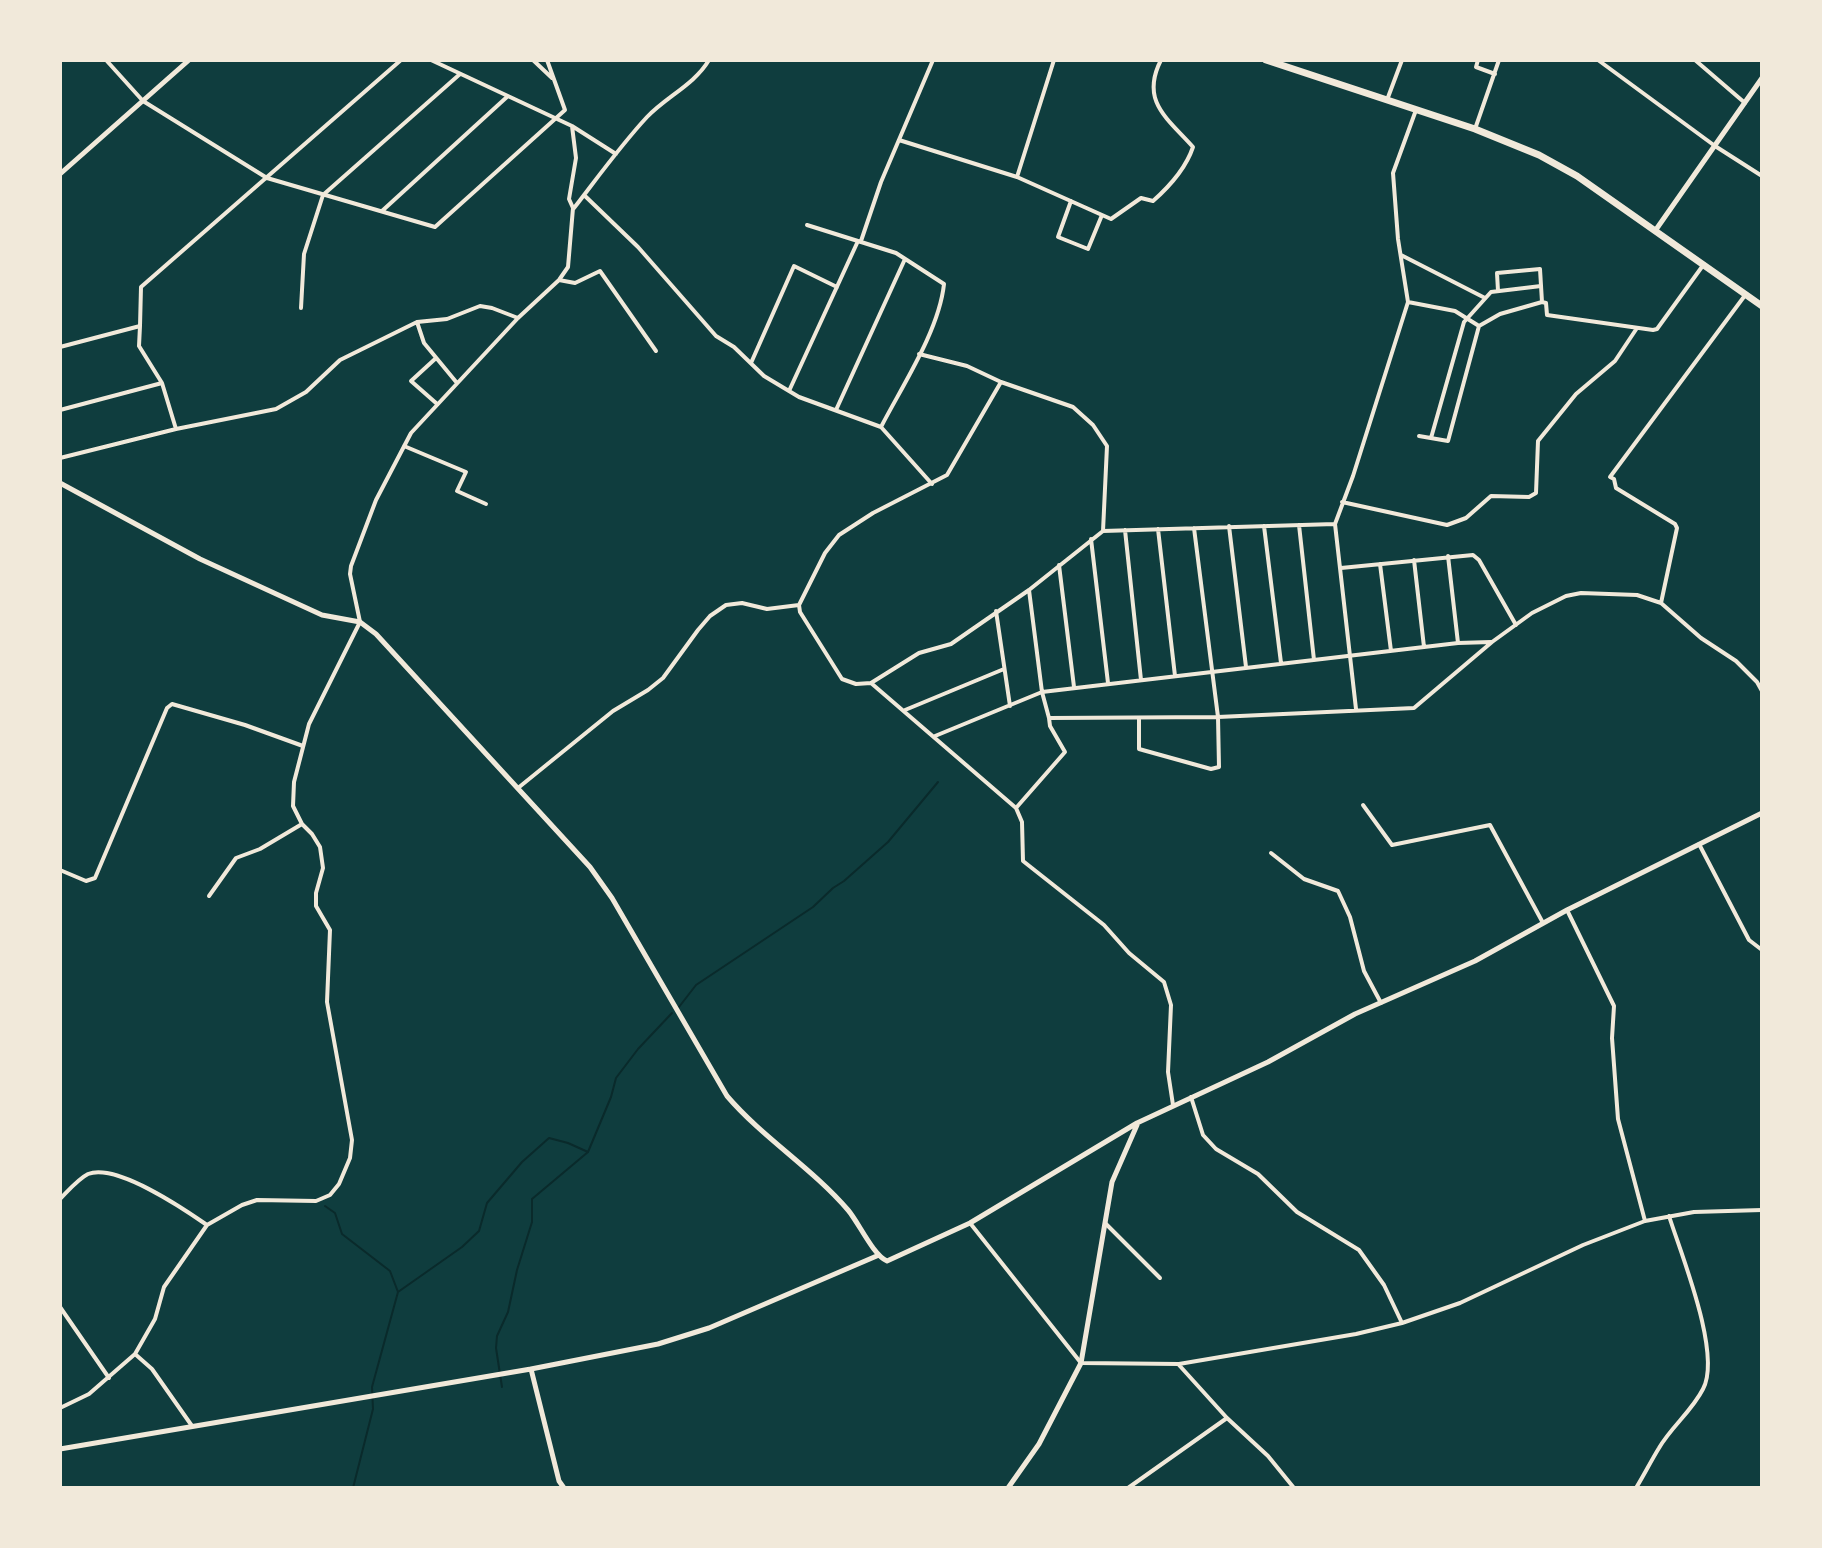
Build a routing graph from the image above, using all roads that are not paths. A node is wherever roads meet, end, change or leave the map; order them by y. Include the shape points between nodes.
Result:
1 (106, 60) edge
2 (189, 60) edge
3 (401, 60) edge
4 (431, 60) edge
5 (533, 60) edge
6 (547, 60) edge
7 (709, 60) edge
8 (933, 60) edge
9 (1054, 60) edge
10 (1161, 60) edge
11 (1266, 60) edge
12 (1402, 60) edge
13 (1478, 60) edge
14 (1499, 60) edge
15 (1598, 60) edge
16 (1695, 60) edge
17 (1606, 62) edge
18 (460, 74) junction
19 (1495, 74) junction
20 (552, 78) junction
21 (1762, 78) edge
22 (508, 96) junction
23 (143, 101) junction
24 (1387, 101) junction
25 (1745, 104) junction
26 (1417, 110) junction
27 (556, 118) junction
28 (572, 126) junction
29 (1475, 129) junction
30 (899, 140) junction
31 (1715, 146) junction
32 (616, 154) junction
33 (60, 174) edge
34 (1762, 176) edge
35 (1017, 177) junction
36 (267, 178) junction
37 (323, 195) junction
38 (584, 195) junction
39 (1071, 201) junction
40 (573, 208) junction
41 (382, 211) junction
42 (1102, 215) junction
43 (807, 225) dead end
44 (1655, 231) junction
45 (859, 241) junction
46 (1401, 255) junction
47 (905, 259) junction
48 (1704, 264) junction
49 (559, 280) junction
50 (1541, 286) junction
51 (837, 287) junction
52 (1498, 291) junction
53 (1746, 294) junction
54 (1485, 298) junction
55 (1408, 302) junction
56 (1542, 302) junction
57 (1762, 306) edge
58 (301, 308) dead end
59 (518, 318) junction
60 (1466, 319) junction
61 (417, 322) junction
62 (140, 326) junction
63 (1479, 326) junction
64 (1637, 328) junction
65 (60, 347) edge
66 (656, 351) dead end
67 (919, 354) junction
68 (435, 359) junction
69 (751, 363) junction
70 (1001, 382) junction
71 (162, 383) junction
72 (456, 383) junction
73 (789, 391) junction
74 (436, 403) junction
75 (60, 410) edge
76 (836, 410) junction
77 (881, 427) junction
78 (176, 429) junction
79 (1419, 436) dead end
80 (1431, 438) junction
81 (404, 446) junction
82 (60, 458) edge
83 (60, 483) edge
84 (932, 484) junction
85 (1342, 502) junction
86 (486, 504) dead end
87 (1335, 524) junction
88 (1299, 525) junction
89 (1229, 526) junction
90 (1264, 526) junction
91 (1158, 528) junction
92 (1194, 528) junction
93 (1103, 531) junction
94 (1125, 531) junction
95 (1091, 539) junction
96 (1448, 556) junction
97 (1414, 560) junction
98 (1380, 564) junction
99 (1059, 565) junction
100 (1341, 568) junction
101 (1029, 590) junction
102 (1662, 603) junction
103 (799, 605) junction
104 (996, 611) junction
105 (360, 622) junction
106 (1516, 625) junction
107 (1492, 642) junction
108 (1458, 643) junction
109 (1425, 647) junction
110 (1391, 651) junction
111 (1350, 655) junction
112 (1314, 660) junction
113 (1281, 663) junction
114 (1246, 668) junction
115 (1004, 669) junction
116 (1211, 671) junction
117 (1174, 676) junction
118 (1141, 680) junction
119 (870, 683) junction
120 (1108, 683) junction
121 (1074, 687) junction
122 (1762, 691) edge
123 (1042, 692) junction
124 (1010, 706) junction
125 (1356, 709) junction
126 (905, 710) junction
127 (1218, 717) junction
128 (1049, 718) junction
129 (1139, 718) junction
130 (935, 736) junction
131 (303, 746) junction
132 (518, 788) junction
133 (1363, 805) dead end
134 (1016, 808) junction
135 (1762, 813) edge
136 (302, 824) junction
137 (1700, 844) junction
138 (1271, 853) dead end
139 (60, 870) edge
140 (209, 896) dead end
141 (1568, 910) junction
142 (1543, 924) junction
143 (1762, 950) edge
144 (1381, 1004) junction
145 (1191, 1097) junction
146 (1173, 1105) junction
147 (1137, 1123) junction
148 (60, 1199) edge
149 (1762, 1210) edge
150 (1669, 1216) junction
151 (1645, 1221) junction
152 (970, 1223) junction
153 (1104, 1223) junction
154 (207, 1224) junction
155 (879, 1255) junction
156 (1160, 1278) dead end
157 (60, 1307) edge
158 (1401, 1323) junction
159 (135, 1354) junction
160 (1081, 1363) junction
161 (1179, 1364) junction
162 (531, 1369) junction
163 (109, 1378) junction
164 (60, 1408) edge
165 (1227, 1418) junction
166 (192, 1426) junction
167 (60, 1449) edge
168 (564, 1488) edge
169 (1008, 1488) edge
170 (1128, 1488) edge
171 (1294, 1488) edge
172 (1636, 1488) edge

1 - 23 street
2 - 23 street
3 - 36 street
4 - 18 street
5 - 20 street
6 - 20 street
7 - 32 street via 690,83 647,117
8 - 30 street
9 - 35 street
10 - 42 street via 1152,85 1156,104 1193,147 1190,155 1170,187 1154,201 1141,198 1111,219
11 - 24 main road
12 - 24 street
13 - 19 street via 1476,67
14 - 19 street
15 - 17 street
16 - 25 street
17 - 31 street
18 - 22 street
18 - 37 street
19 - 29 street
20 - 27 street via 565,110
21 - 25 street
22 - 27 street
22 - 41 street
23 - 33 street
23 - 36 street
24 - 26 main road
25 - 31 street
26 - 29 main road
26 - 46 street via 1392,173
27 - 28 street
27 - 41 street via 435,227
28 - 32 street
28 - 40 street via 576,158 569,199
29 - 44 main road via 1564,169
30 - 35 street
30 - 45 street
31 - 34 street
31 - 44 street
32 - 38 street
35 - 39 street
36 - 37 street
36 - 62 street via 141,287
37 - 41 street
37 - 58 street via 304,254
38 - 40 street
38 - 69 street via 638,247 716,336
39 - 42 street
39 - 42 street via 1058,237 1088,249
40 - 49 street via 568,267
43 - 45 street
44 - 48 main road
45 - 47 street
45 - 51 street
46 - 54 street
46 - 55 street
47 - 67 street via 944,284
47 - 76 street
48 - 53 main road
48 - 64 street via 1657,329
49 - 59 street
49 - 66 street via 576,283 600,271
50 - 52 street
50 - 52 street via 1540,269 1497,273
50 - 56 street
51 - 69 street via 794,266
51 - 73 street
52 - 54 street
53 - 57 main road
53 - 102 street via 1610,477 1616,488 1677,528
54 - 60 street
55 - 60 street via 1455,311
55 - 85 street
56 - 63 street via 1500,314
56 - 64 street via 1546,303 1546,315
59 - 61 street via 480,306 447,319
59 - 72 street
60 - 63 street
60 - 80 street
61 - 68 street
61 - 78 street via 340,360 291,403
62 - 65 street
62 - 71 street via 139,346
63 - 80 street via 1448,441
64 - 85 street via 1615,361 1576,394 1538,441 1536,492 1529,497 1491,496 1466,518 1441,525
67 - 70 street via 967,366
67 - 77 street
68 - 72 street
68 - 74 street via 411,381
69 - 73 street
70 - 84 street via 952,468
70 - 93 street via 1073,406 1093,424 1107,446
71 - 75 street
71 - 78 street
72 - 74 street
73 - 76 street
74 - 81 street
76 - 77 street
77 - 84 street
78 - 82 street
79 - 80 street
81 - 86 street via 466,472 458,491
81 - 105 street via 376,500 351,566
83 - 105 street via 200,559 322,615
84 - 103 street via 839,535
85 - 87 street
87 - 88 street
87 - 100 street
88 - 90 street
88 - 112 street
89 - 90 street
89 - 92 street
89 - 114 street
90 - 113 street
91 - 92 street
91 - 94 street
91 - 117 street
92 - 116 street
93 - 94 street
93 - 95 street
94 - 118 street
95 - 99 street
95 - 120 street
96 - 97 street
96 - 106 street via 1473,555 1479,560
96 - 108 street
97 - 98 street
97 - 109 street
98 - 100 street
98 - 110 street
99 - 101 street
99 - 121 street
100 - 111 street
101 - 104 street
101 - 123 street
102 - 106 street via 1637,595 1581,593 1566,596
102 - 122 street via 1701,638 1736,661
103 - 119 street via 804,622 842,679
103 - 132 street via 767,609 742,603 726,605 704,623 663,678 613,711
104 - 115 street
104 - 119 street via 951,644 919,652
105 - 131 street via 309,724
105 - 132 street
106 - 107 street
107 - 108 street
107 - 125 street via 1414,708
108 - 109 street
109 - 110 street
110 - 111 street
111 - 112 street
111 - 125 street
112 - 113 street
113 - 114 street
114 - 116 street
115 - 124 street
115 - 126 street
116 - 117 street
116 - 127 street
117 - 118 street
118 - 120 street
119 - 126 street
120 - 121 street
121 - 123 street
123 - 124 street
123 - 128 street
124 - 130 street
125 - 127 street
126 - 130 street
127 - 129 street
127 - 129 street via 1220,764 1211,770 1139,749
128 - 129 street
128 - 134 street via 1065,752
130 - 134 street
131 - 136 street via 293,806
131 - 139 street via 172,704 95,878 86,881
132 - 155 street via 590,867 612,898 727,1096 747,1120 834,1194
133 - 142 street via 1392,845 1490,825
134 - 146 street via 1022,822 1023,861 1104,925 1164,982 1171,1005 1168,1072
135 - 137 street
136 - 140 street via 236,858
136 - 154 street via 320,848 323,868 316,906 330,930 327,1002 350,1120 350,1158 339,1184 325,1199 257,1200
137 - 141 street
137 - 143 street via 1749,940
138 - 144 street via 1304,879 1338,891 1350,917 1364,971
141 - 142 street
141 - 151 street via 1614,1006 1612,1038 1618,1119
142 - 144 street via 1475,961
144 - 145 street
145 - 146 street
145 - 158 street via 1203,1135 1216,1149 1258,1174 1296,1212 1359,1250 1384,1285
146 - 147 street
147 - 152 street
147 - 153 street via 1112,1182
148 - 154 street via 88,1174 101,1173 149,1187
149 - 150 street
150 - 151 street
150 - 172 street via 1702,1320 1707,1376 1704,1389 1658,1449
151 - 158 street via 1583,1245 1460,1303
152 - 155 street via 887,1261
152 - 160 street
153 - 156 street
153 - 160 street
154 - 159 street via 164,1287 155,1319
155 - 162 street via 709,1328 658,1344
157 - 163 street
158 - 161 street
159 - 163 street
159 - 166 street via 152,1369
160 - 161 street
160 - 169 street via 1039,1444
161 - 165 street
162 - 166 street
162 - 168 street
163 - 164 street via 89,1394
165 - 170 street
165 - 171 street via 1268,1456
166 - 167 street

